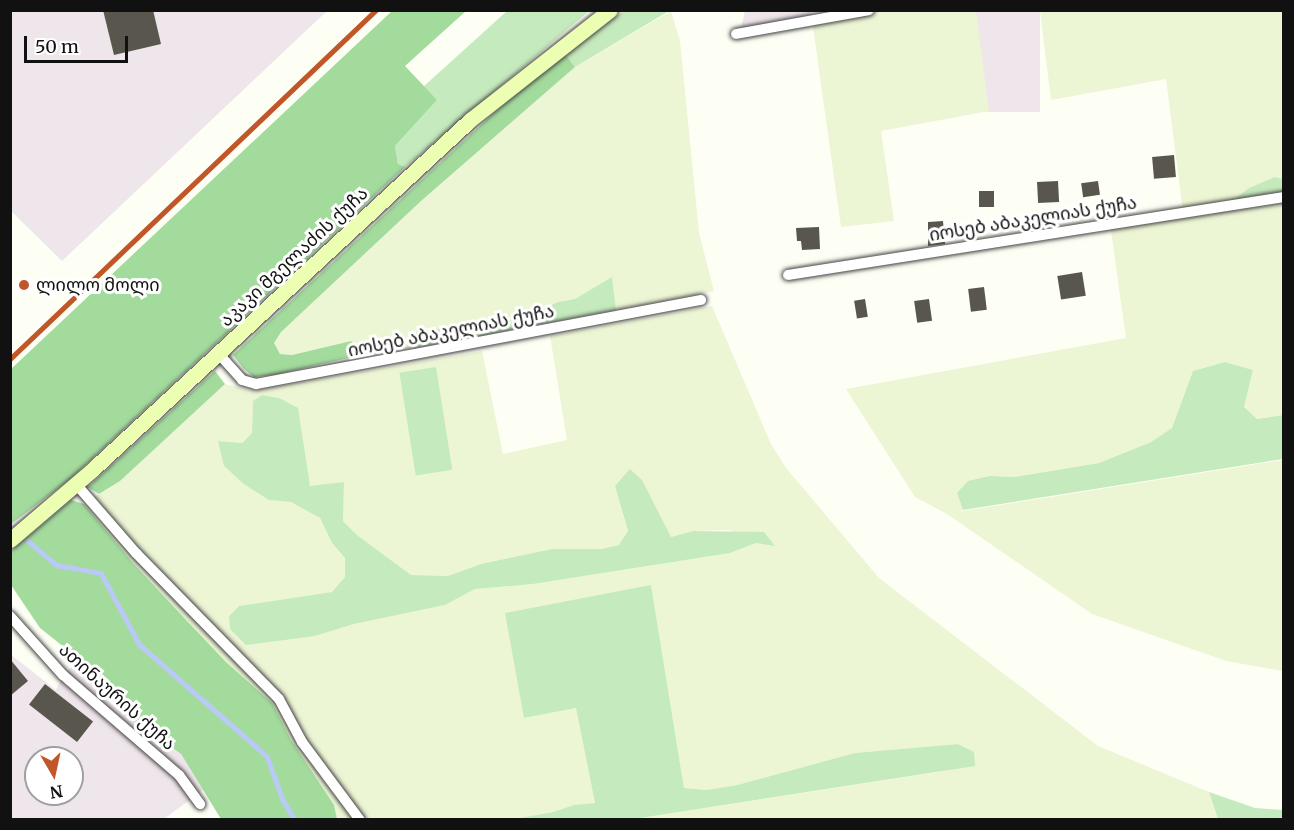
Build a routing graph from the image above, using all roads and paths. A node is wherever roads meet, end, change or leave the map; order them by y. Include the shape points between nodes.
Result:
1 (610, 10) edge
2 (869, 10) edge
3 (736, 34) dead end
4 (1284, 197) edge
5 (788, 275) dead end
6 (701, 300) dead end
7 (218, 353) junction
8 (76, 484) junction
9 (10, 540) edge
10 (10, 616) edge
11 (200, 804) dead end
12 (360, 819) edge

1 - 7 street, აკაკი მგელაძის ქუჩა via 470,120
2 - 3 street
4 - 5 street, იოსებ აბაკელიას ქუჩა
6 - 7 street, იოსებ აბაკელიას ქუჩა via 256,384 242,380
7 - 8 street, აკაკი მგელაძის ქუჩა
8 - 9 street, აკაკი მგელაძის ქუჩა
8 - 12 street via 136,553 279,699 302,742
10 - 11 street, ათინაურის ქუჩა via 63,675 179,775

